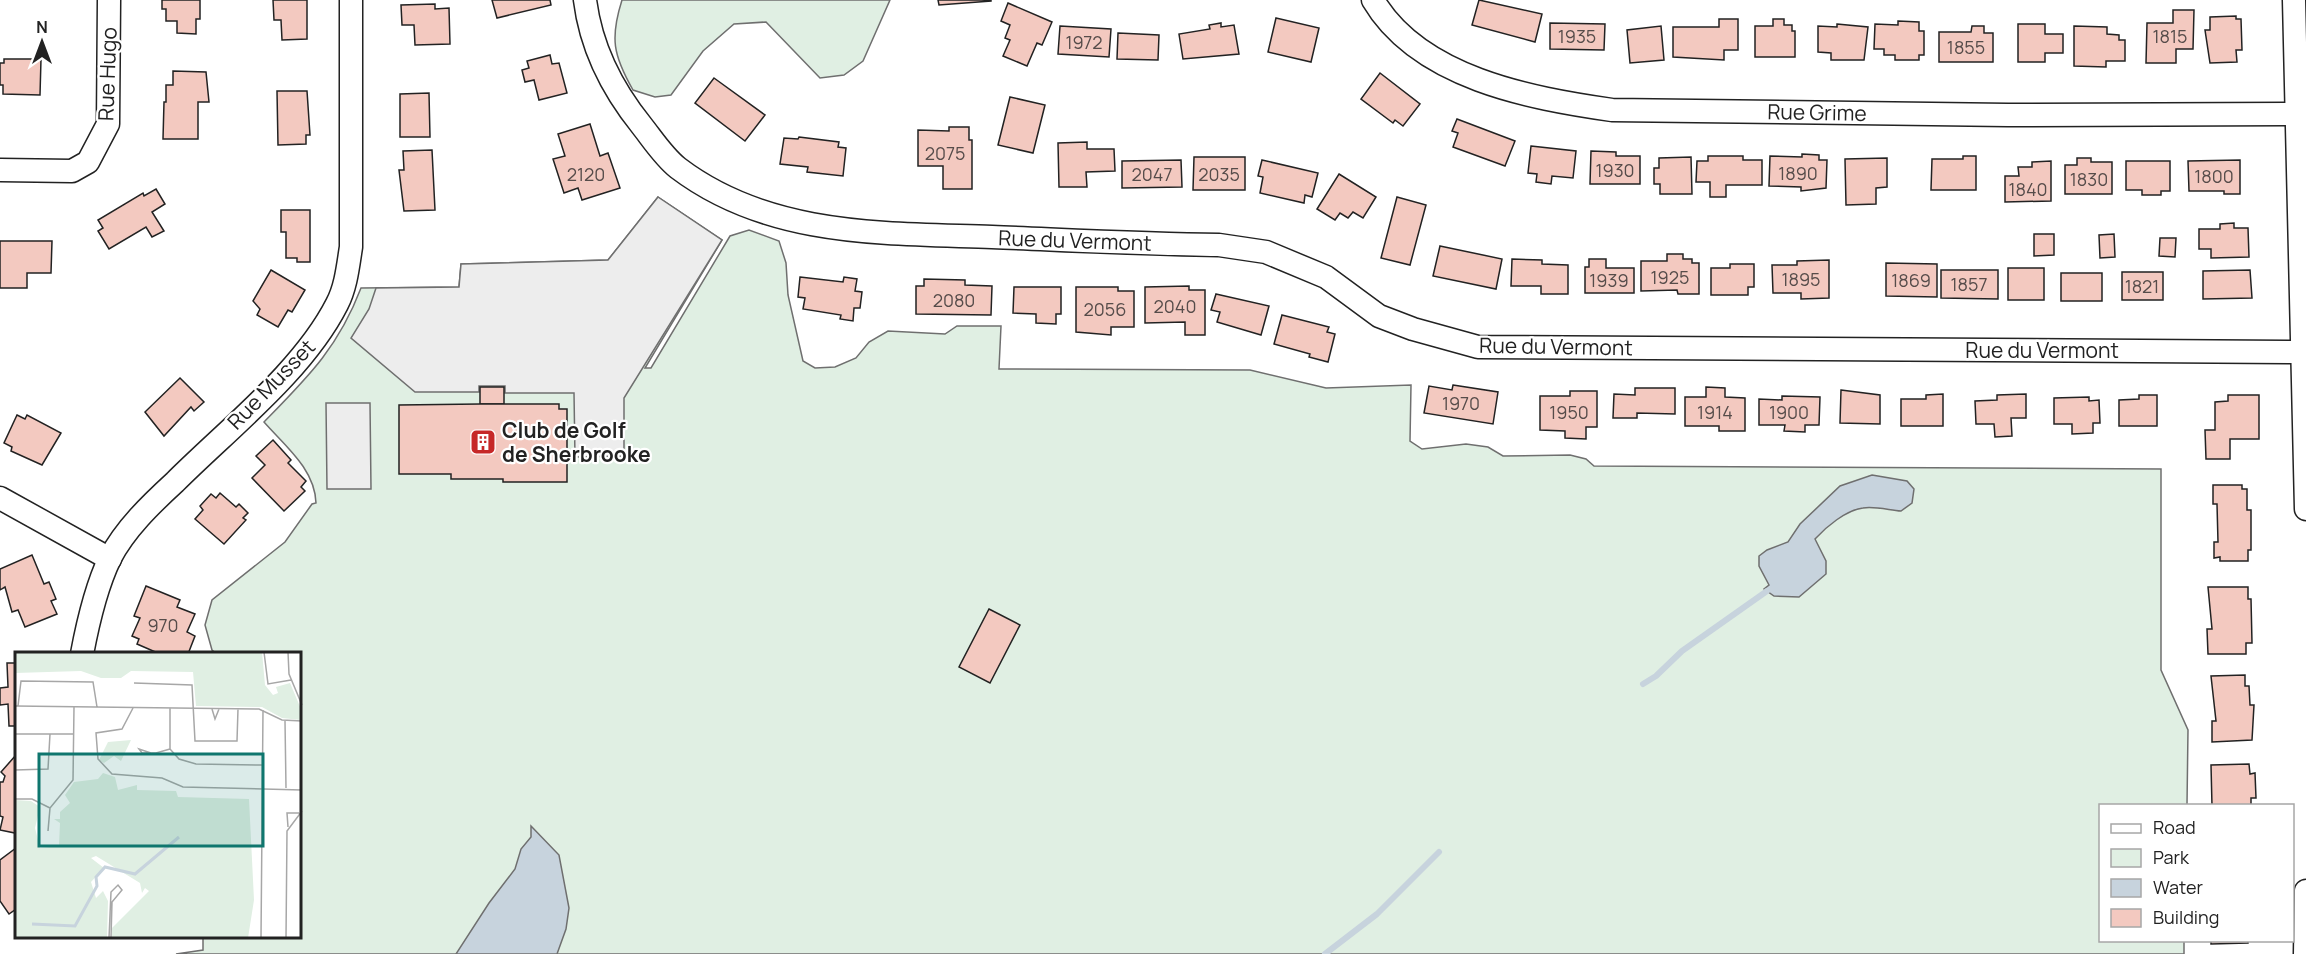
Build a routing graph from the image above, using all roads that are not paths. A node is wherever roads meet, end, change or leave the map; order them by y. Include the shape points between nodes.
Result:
1 (109, 0) edge
2 (351, 0) edge
3 (585, 0) edge
4 (1373, 0) edge
5 (2294, 0) edge
6 (2295, 114) junction
7 (0, 170) edge
8 (2304, 352) edge
9 (0, 498) edge
10 (2306, 509) edge
11 (110, 559) junction
12 (82, 652) edge
13 (2306, 891) edge
14 (2305, 954) edge

1 - 7 street, Rue Hugo via 108,124 88,162 72,171
2 - 11 street, Rue Musset via 351,247 338,303 294,365 156,500
3 - 8 street, Rue du Vermont via 599,59 622,102 676,166 745,206 818,227 1219,245 1266,252 1326,277 1379,316 1478,347
4 - 6 street, Rue Grime via 1392,27 1434,58 1489,84 1546,101 1612,110
5 - 6 street
6 - 8 street
8 - 10 street
9 - 11 street
11 - 12 street, Rue Musset
13 - 14 street

